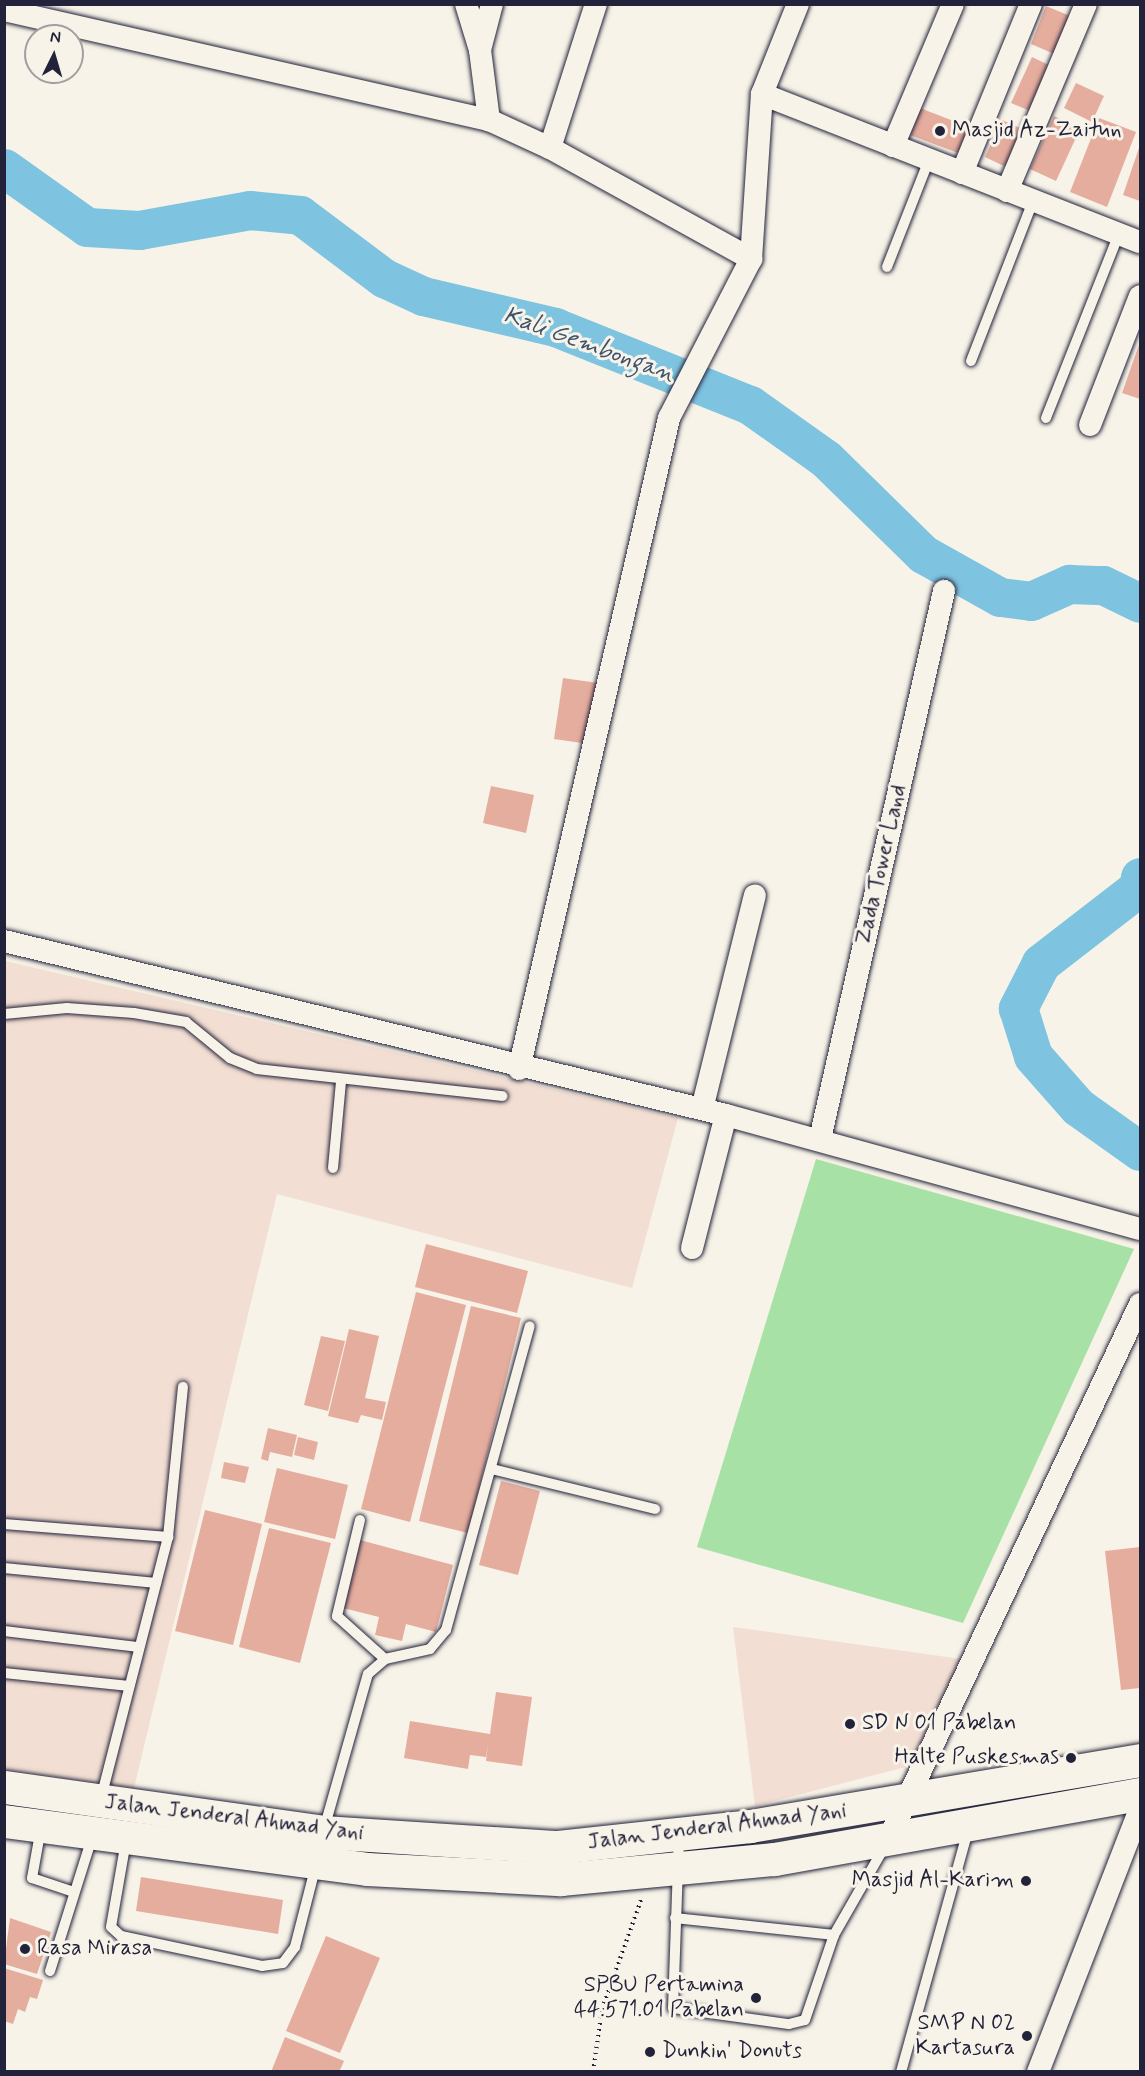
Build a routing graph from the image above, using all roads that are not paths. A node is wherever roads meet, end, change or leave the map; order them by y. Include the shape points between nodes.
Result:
1 (466, 4) edge
2 (492, 4) edge
3 (596, 4) edge
4 (798, 4) edge
5 (953, 4) edge
6 (1031, 4) edge
7 (1086, 4) edge
8 (4, 10) edge
9 (480, 50) junction
10 (762, 94) junction
11 (489, 120) junction
12 (893, 146) junction
13 (550, 148) junction
14 (929, 160) junction
15 (962, 173) junction
16 (1007, 191) junction
17 (1033, 201) junction
18 (1119, 234) junction
19 (1140, 242) edge
20 (751, 259) junction
21 (887, 267) dead end
22 (1140, 296) edge
23 (971, 362) dead end
24 (1046, 418) dead end
25 (1090, 425) dead end
26 (944, 591) dead end
27 (755, 895) dead end
28 (4, 941) edge
29 (4, 1014) edge
30 (519, 1069) junction
31 (341, 1081) junction
32 (503, 1096) dead end
33 (702, 1108) junction
34 (726, 1115) junction
35 (820, 1139) junction
36 (333, 1168) dead end
37 (1140, 1229) edge
38 (692, 1248) dead end
39 (1140, 1304) edge
40 (530, 1326) dead end
41 (183, 1387) dead end
42 (492, 1469) junction
43 (655, 1509) dead end
44 (360, 1520) dead end
45 (4, 1524) edge
46 (168, 1537) junction
47 (4, 1568) edge
48 (156, 1583) junction
49 (4, 1631) edge
50 (139, 1647) junction
51 (385, 1659) junction
52 (4, 1673) edge
53 (129, 1686) junction
54 (1140, 1760) edge
55 (4, 1787) edge
56 (1140, 1794) edge
57 (909, 1800) junction
58 (100, 1801) junction
59 (1140, 1809) edge
60 (4, 1821) edge
61 (970, 1824) junction
62 (41, 1827) junction
63 (93, 1835) junction
64 (679, 1836) junction
65 (889, 1838) junction
66 (126, 1839) junction
67 (320, 1847) junction
68 (679, 1869) junction
69 (74, 1892) junction
70 (675, 1918) junction
71 (834, 1935) junction
72 (50, 1971) dead end
73 (901, 2072) edge
74 (1038, 2072) edge

1 - 9 street
2 - 9 street
3 - 13 street
4 - 10 street
5 - 12 street
6 - 15 street
7 - 16 street
8 - 11 street
9 - 11 street
10 - 12 street
10 - 20 street
11 - 13 street
12 - 14 street
13 - 20 street
14 - 15 street
14 - 21 lane
15 - 16 street
16 - 17 street
17 - 18 street
17 - 23 lane
18 - 19 street
18 - 24 lane
20 - 30 street via 710,346 669,418
22 - 25 street
26 - 35 street, Zada Tower Land
27 - 33 street
28 - 30 street
29 - 31 lane via 67,1008 186,1022 230,1058 257,1069
30 - 33 street
31 - 32 lane
31 - 36 lane
33 - 34 street
34 - 35 street
34 - 38 street
35 - 37 street
39 - 57 street
40 - 42 lane
41 - 46 lane
42 - 43 lane
42 - 51 lane via 443,1636 430,1649
44 - 51 lane via 336,1616
45 - 46 lane
46 - 48 lane
47 - 48 lane
48 - 50 lane
49 - 50 lane
50 - 53 lane
51 - 67 lane via 368,1674
52 - 53 lane
53 - 58 lane
54 - 57 highway, Jalan Jenderal Ahmad Yani
55 - 58 highway, Jalan Jenderal Ahmad Yani
56 - 61 highway, Jalan Jenderal Ahmad Yani
57 - 64 highway, Jalan Jenderal Ahmad Yani
57 - 65 street
58 - 67 highway, Jalan Jenderal Ahmad Yani
59 - 74 street
60 - 62 highway, Jalan Jenderal Ahmad Yani
61 - 65 highway, Jalan Jenderal Ahmad Yani
61 - 73 lane
62 - 63 highway, Jalan Jenderal Ahmad Yani
62 - 69 lane via 32,1878
63 - 66 highway, Jalan Jenderal Ahmad Yani
63 - 69 lane
64 - 67 highway, Jalan Jenderal Ahmad Yani via 558,1847
64 - 68 lane
65 - 68 highway, Jalan Jenderal Ahmad Yani
65 - 71 lane
66 - 67 highway, Jalan Jenderal Ahmad Yani
66 - 67 lane via 111,1927 121,1936 262,1966 283,1963 295,1947
67 - 68 highway, Jalan Jenderal Ahmad Yani via 550,1878
68 - 70 lane
69 - 72 lane
70 - 71 lane
70 - 71 lane via 673,2008 789,2024 805,2019 810,2010

